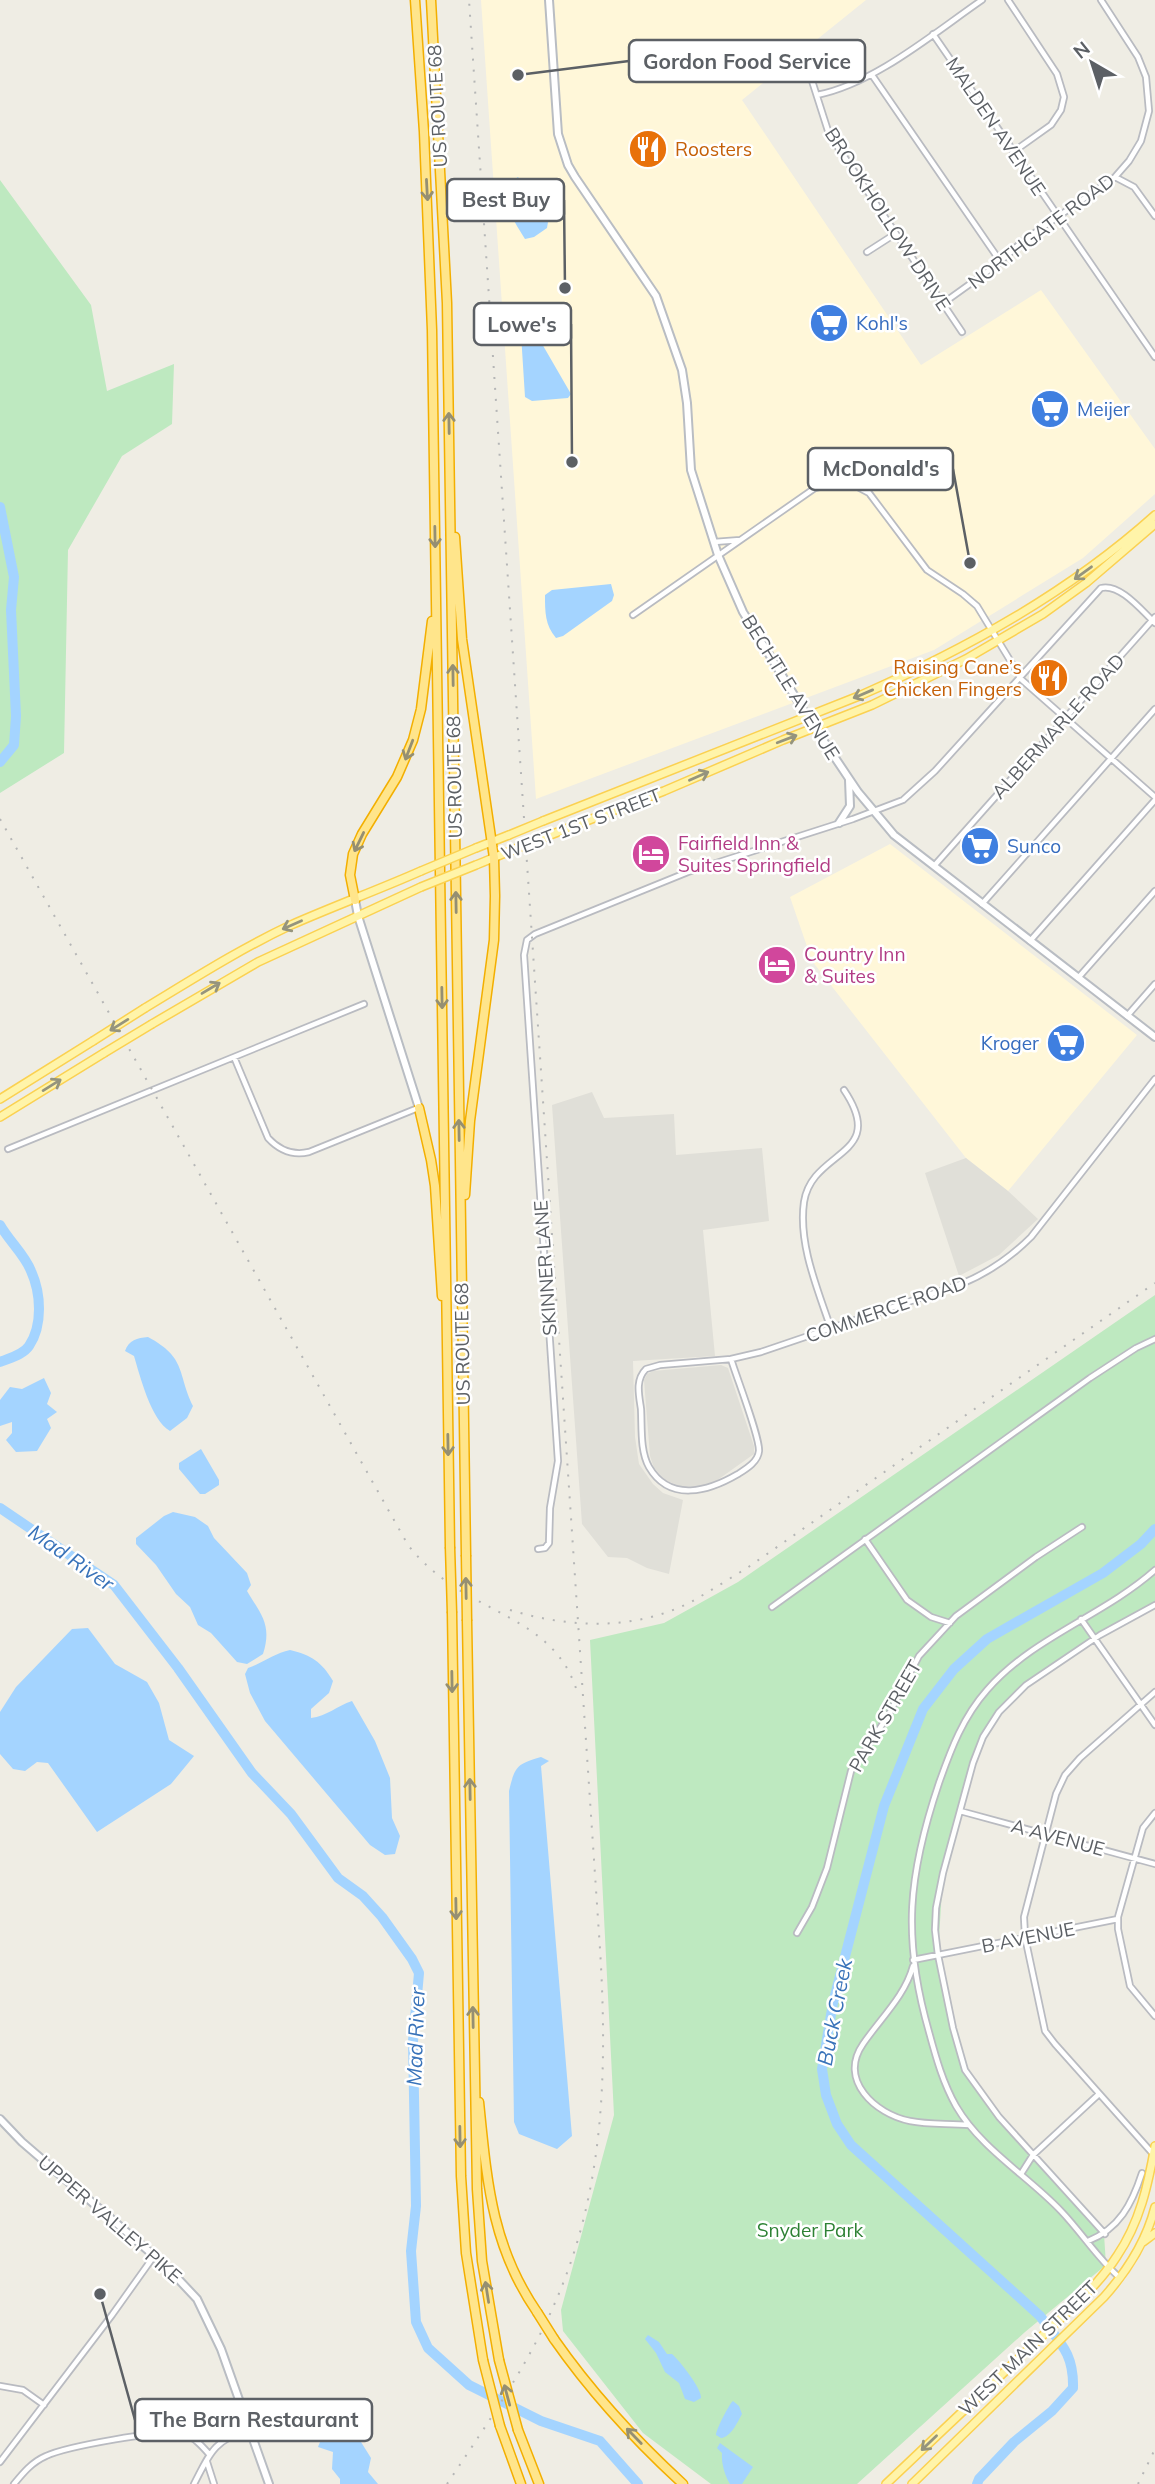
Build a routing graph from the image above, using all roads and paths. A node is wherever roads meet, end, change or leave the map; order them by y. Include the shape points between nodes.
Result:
1 (415, 0) edge
2 (431, 0) edge
3 (549, 0) edge
4 (982, 0) edge
5 (1008, 0) edge
6 (1101, 0) edge
7 (933, 34) junction
8 (806, 62) dead end
9 (872, 75) junction
10 (817, 95) junction
11 (1147, 120) junction
12 (1155, 121) edge
13 (1013, 152) junction
14 (1115, 177) junction
15 (1155, 216) edge
16 (1058, 217) junction
17 (895, 234) junction
18 (867, 252) dead end
19 (1000, 261) junction
20 (942, 304) junction
21 (962, 332) dead end
22 (1155, 357) edge
23 (449, 452) junction
24 (1155, 515) edge
25 (1155, 524) edge
26 (741, 540) junction
27 (714, 542) junction
28 (718, 555) junction
29 (436, 586) junction
30 (634, 615) dead end
31 (1154, 620) edge
32 (992, 631) junction
33 (998, 642) junction
34 (1019, 676) junction
35 (1155, 709) edge
36 (807, 716) junction
37 (1065, 718) junction
38 (816, 728) junction
39 (1111, 759) junction
40 (849, 778) junction
41 (1155, 798) edge
42 (874, 812) junction
43 (839, 824) junction
44 (492, 842) junction
45 (494, 858) junction
46 (934, 866) junction
47 (1155, 891) edge
48 (355, 900) junction
49 (982, 904) junction
50 (358, 916) junction
51 (1030, 941) junction
52 (1078, 978) junction
53 (1155, 984) edge
54 (364, 1004) dead end
55 (1127, 1016) junction
56 (1155, 1037) edge
57 (234, 1057) junction
58 (1155, 1079) edge
59 (844, 1090) dead end
60 (0, 1099) edge
61 (419, 1108) junction
62 (1, 1117) edge
63 (8, 1149) dead end
64 (461, 1222) junction
65 (831, 1329) junction
66 (1155, 1339) edge
67 (447, 1341) junction
68 (731, 1359) junction
69 (1082, 1527) dead end
70 (865, 1539) junction
71 (538, 1549) dead end
72 (1155, 1570) edge
73 (1155, 1605) edge
74 (772, 1607) dead end
75 (1081, 1619) junction
76 (950, 1623) junction
77 (1096, 1638) junction
78 (1155, 1692) edge
79 (1140, 1703) junction
80 (1155, 1725) edge
81 (960, 1811) junction
82 (1155, 1813) edge
83 (1046, 1834) junction
84 (1135, 1858) junction
85 (1155, 1864) edge
86 (1118, 1919) junction
87 (797, 1933) dead end
88 (1025, 1937) junction
89 (938, 1955) junction
90 (913, 1962) junction
91 (1155, 2016) edge
92 (474, 2050) junction
93 (1099, 2094) junction
94 (0, 2119) edge
95 (970, 2125) junction
96 (3, 2128) edge
97 (1154, 2152) edge
98 (1032, 2155) junction
99 (1142, 2173) dead end
100 (1021, 2174) junction
101 (1141, 2207) junction
102 (1155, 2210) edge
103 (1155, 2233) edge
104 (1105, 2234) junction
105 (1088, 2241) junction
106 (1142, 2243) junction
107 (154, 2256) junction
108 (1108, 2268) junction
109 (1120, 2278) junction
110 (0, 2386) edge
111 (44, 2405) junction
112 (249, 2429) junction
113 (208, 2456) junction
114 (0, 2462) edge
115 (14, 2484) edge
116 (194, 2484) edge
117 (214, 2484) edge
118 (269, 2484) edge
119 (522, 2484) edge
120 (539, 2484) edge
121 (683, 2484) edge
122 (886, 2484) edge
123 (912, 2484) edge

1 -> 29 highway, US ROUTE 68 via 429,231
23 -> 2 highway, US ROUTE 68 via 444,230
3 - 27 street, BECHTLE AVENUE via 559,138 570,169 656,296 682,370 691,470
4 - 7 street
5 - 13 street via 1057,74 1064,97 1051,125
6 - 11 street, NORTHGATE ROAD via 1143,67
7 - 9 street
7 - 13 street, MALDEN AVENUE
8 - 10 street, BROOKHOLLOW DRIVE
9 - 10 street via 845,89
9 - 19 street
10 - 17 street, BROOKHOLLOW DRIVE via 829,134
11 - 12 street
11 - 14 street, NORTHGATE ROAD via 1136,150
13 - 16 street, MALDEN AVENUE
14 - 15 street via 1134,187
14 - 16 street, NORTHGATE ROAD
16 - 19 street, NORTHGATE ROAD
16 - 22 street, MALDEN AVENUE
17 - 18 street
17 - 20 street, BROOKHOLLOW DRIVE
19 - 20 street, NORTHGATE ROAD
20 - 21 street, BROOKHOLLOW DRIVE
23 - 44 highway via 462,639
64 -> 23 highway, US ROUTE 68
24 -> 32 main road, WEST 1ST STREET via 1080,575
25 - 33 main road, WEST 1ST STREET via 1086,583
26 - 27 street
26 - 28 street
26 - 32 street via 815,488 839,482 854,485 875,498 928,570 971,599
27 - 28 street, BECHTLE AVENUE
28 - 30 street
28 - 36 street, BECHTLE AVENUE via 743,612
29 -> 48 highway via 418,724 397,777 353,854 350,875
29 -> 67 highway, US ROUTE 68
31 - 34 street via 1107,586 1095,592
31 - 37 street, ALBERMARLE ROAD
32 - 33 street
32 -> 36 main road, WEST 1ST STREET via 911,673
33 - 34 street
33 - 38 main road, WEST 1ST STREET
34 - 37 street
34 - 42 street via 919,786
35 - 39 street
36 - 38 street, BECHTLE AVENUE
36 - 44 main road, WEST 1ST STREET, bridge
37 - 39 street
37 - 46 street, ALBERMARLE ROAD
38 - 40 street, BECHTLE AVENUE
45 -> 38 main road, WEST 1ST STREET, bridge
39 - 41 street
39 - 49 street
40 - 42 street, BECHTLE AVENUE
40 - 43 street via 850,806
41 - 51 street
42 - 43 street
42 - 46 street, BECHTLE AVENUE via 894,835
43 - 71 street, SKINNER LANE via 691,871 527,940 558,1461 549,1543
44 - 45 highway
44 - 48 main road, WEST 1ST STREET, bridge
45 - 50 main road, WEST 1ST STREET, bridge
45 - 64 highway via 494,940
46 - 49 street, BECHTLE AVENUE
47 - 52 street
48 - 50 street
48 -> 60 main road, WEST 1ST STREET, bridge via 211,967
49 - 51 street, BECHTLE AVENUE
50 - 61 street
62 -> 50 main road, WEST 1ST STREET, bridge via 258,961
51 - 52 street, BECHTLE AVENUE
52 - 55 street, BECHTLE AVENUE
53 - 55 street
54 - 57 street
55 - 56 street, BECHTLE AVENUE
57 - 61 street via 268,1138 291,1153 309,1152
57 - 63 street
58 - 65 street, COMMERCE ROAD via 1041,1225 1007,1258 961,1284
59 - 65 street via 858,1120 855,1140 820,1172 804,1205 806,1245
61 - 67 highway via 435,1186
92 -> 64 highway, US ROUTE 68, bridge
65 - 68 street, COMMERCE ROAD
66 - 70 street via 1119,1359
67 -> 119 highway, US ROUTE 68, bridge via 460,2176 466,2253 483,2360 500,2426
68 - 68 street, COMMERCE ROAD via 758,1455 715,1486 683,1491 661,1480 647,1462 639,1382 651,1367
69 - 76 street, PARK STREET
70 - 74 street
70 - 76 street via 906,1600
72 - 75 street
73 - 77 street
75 - 77 street
75 - 90 street via 1007,1670 981,1697 958,1734 920,1852 911,1911
76 - 87 street, PARK STREET via 912,1666 888,1716 855,1763 819,1890
77 - 79 street
77 - 81 street via 1026,1685 999,1712 978,1748
78 - 79 street
79 - 80 street
79 - 83 street via 1065,1774
81 - 83 street, A AVENUE
81 - 89 street via 938,1894
82 - 84 street via 1143,1828
83 - 84 street, A AVENUE
83 - 88 street via 1026,1906
84 - 85 street, A AVENUE
84 - 86 street
86 - 88 street, B AVENUE
86 - 91 street via 1130,1986
88 - 89 street, B AVENUE
88 - 93 street via 1045,2031
89 - 90 street, B AVENUE
89 - 98 street via 965,2070
90 - 95 street via 942,2077
90 - 95 street via 895,2002 857,2054 857,2083 872,2103 898,2118
120 -> 92 highway, bridge via 518,2430 488,2299 479,2224
121 -> 92 highway, bridge via 583,2378 510,2264 495,2222 485,2171
93 - 97 street
93 - 98 street
94 - 96 street, UPPER VALLEY PIKE
95 - 100 street
96 - 107 street, UPPER VALLEY PIKE
97 - 101 main road
98 - 100 street
98 - 104 street
99 - 104 street via 1128,2205
100 - 105 street
101 - 102 street, WEST MAIN STREET
101 - 108 main road, WEST MAIN STREET
102 - 106 main road, WEST MAIN STREET
103 - 106 main road
104 - 105 street
105 - 108 street
106 - 109 main road, WEST MAIN STREET
107 - 111 street
107 - 112 street, UPPER VALLEY PIKE via 189,2288 204,2310
108 - 109 street
108 -> 122 main road, WEST MAIN STREET
109 - 123 main road, WEST MAIN STREET
110 - 111 street via 23,2390
111 - 114 street
112 - 113 street via 230,2436
112 - 118 street, UPPER VALLEY PIKE
113 - 115 street via 201,2445 177,2433 111,2441 43,2457
113 - 116 street
113 - 117 street

